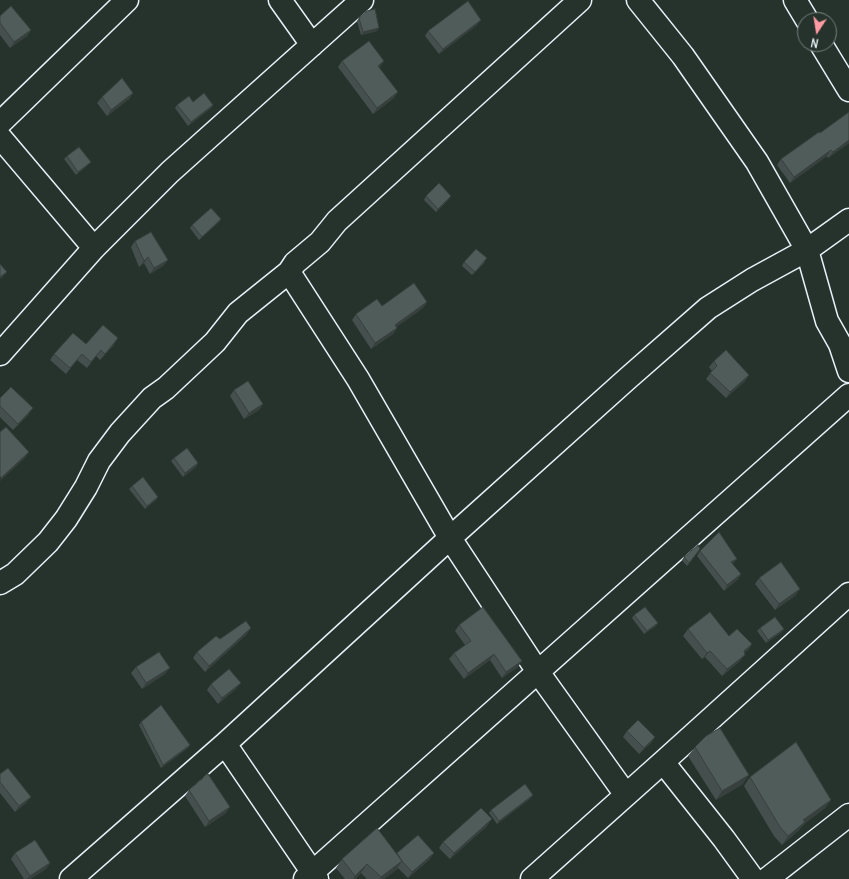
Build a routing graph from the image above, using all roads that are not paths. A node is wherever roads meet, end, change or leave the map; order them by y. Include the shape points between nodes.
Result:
1 (127, 0) edge
2 (280, 0) edge
3 (362, 0) edge
4 (580, 0) edge
5 (638, 0) edge
6 (795, 0) edge
7 (802, 12) edge
8 (312, 45) junction
9 (826, 52) edge
10 (849, 90) edge
11 (0, 123) edge
12 (0, 137) edge
13 (849, 220) edge
14 (94, 248) junction
15 (807, 250) junction
16 (289, 272) junction
17 (0, 354) edge
18 (849, 371) edge
19 (849, 395) edge
20 (450, 538) junction
21 (0, 583) edge
22 (849, 594) edge
23 (538, 672) junction
24 (225, 744) junction
25 (663, 762) junction
26 (626, 795) junction
27 (849, 815) edge
28 (312, 877) edge
29 (71, 879) edge
30 (532, 879) edge
31 (753, 879) edge
32 (767, 879) edge

1 - 11 street
2 - 8 street
3 - 8 street
4 - 16 street via 337,221 320,242 295,263
5 - 15 street via 683,56 757,162
6 - 7 street
8 - 14 street via 170,172
9 - 10 street
12 - 14 street
13 - 15 street
14 - 17 street
15 - 18 street via 827,320 840,344
15 - 20 street via 708,308
16 - 20 street via 358,379
16 - 21 street via 238,313 215,342 152,398 99,461 66,519 48,542 15,574
19 - 23 street
20 - 23 street
20 - 24 street
22 - 25 street
23 - 26 street
23 - 28 street
24 - 28 street
24 - 29 street
25 - 26 street
25 - 31 street
26 - 30 street
27 - 32 street

